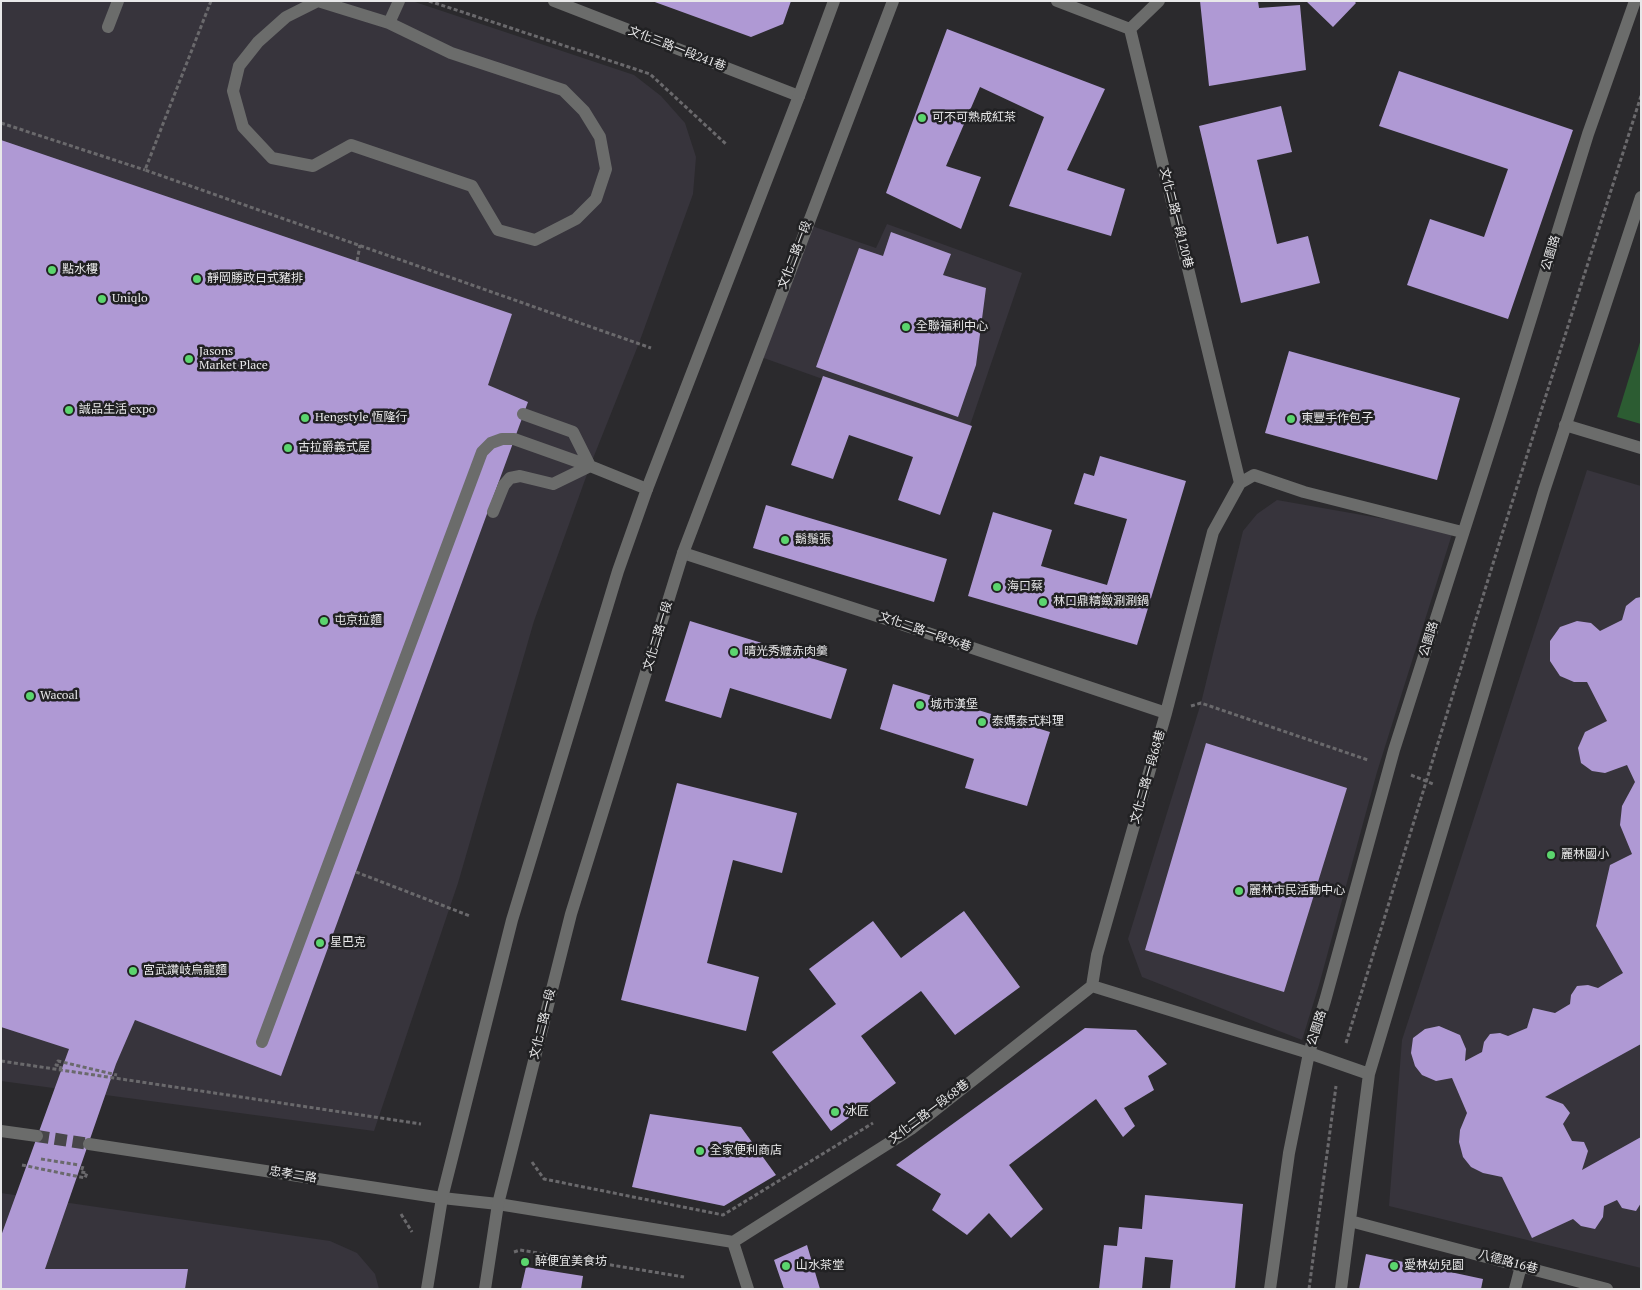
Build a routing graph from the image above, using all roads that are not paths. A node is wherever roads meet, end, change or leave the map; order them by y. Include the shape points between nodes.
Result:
1 (118, 1) edge
2 (318, 1) edge
3 (399, 1) edge
4 (554, 1) edge
5 (834, 1) edge
6 (893, 1) edge
7 (1057, 1) edge
8 (1158, 1) edge
9 (1635, 1) edge
10 (389, 23) junction
11 (108, 28) dead end
12 (1130, 29) junction
13 (800, 96) junction
14 (1641, 197) edge
15 (523, 414) dead end
16 (1565, 426) junction
17 (1641, 448) edge
18 (590, 466) junction
19 (1240, 483) junction
20 (647, 489) junction
21 (493, 512) dead end
22 (1462, 532) junction
23 (683, 553) junction
24 (1166, 712) junction
25 (1092, 986) junction
26 (262, 1042) dead end
27 (1309, 1053) junction
28 (1368, 1074) junction
29 (1, 1131) edge
30 (37, 1136) tunnel mouth
31 (89, 1144) tunnel mouth
32 (442, 1198) junction
33 (498, 1204) junction
34 (1350, 1221) junction
35 (733, 1242) junction
36 (1521, 1266) junction
37 (427, 1289) edge
38 (484, 1289) edge
39 (748, 1289) edge
40 (1270, 1289) edge
41 (1341, 1289) edge
42 (1515, 1289) edge
43 (1608, 1289) edge

1 - 11 street
2 - 10 street
2 - 10 street via 286,17 258,42 239,66 233,91 244,126 272,158 313,166 350,145 472,186 498,230 535,240 576,219 596,199 606,169 600,137 584,111 563,90 451,53
3 - 10 street
4 - 13 street, 文化三路一段241巷
5 - 13 street
6 - 23 street, 文化二路一段
7 - 12 street
8 - 12 street
9 - 22 street, 公園路 via 1588,134
12 - 19 street, 文化二路一段120巷
13 - 20 street
14 - 16 street
15 - 18 street via 573,432
16 - 17 street
16 - 28 street
18 - 20 street
18 - 21 street via 553,484 520,476 510,478
18 - 26 street via 514,439 491,443 482,452
19 - 22 street via 1254,475 1304,492
19 - 24 street, 文化二路一段68巷 via 1213,532
20 - 32 street via 618,570 512,920
22 - 27 street, 公園路 via 1390,767
23 - 24 street, 文化二路一段96巷
23 - 33 street, 文化二路一段 via 571,914
24 - 25 street, 文化二路一段68巷 via 1096,955
25 - 27 street
25 - 35 street, 文化二路一段68巷 via 911,1129
27 - 28 street
27 - 40 street, 公園路 via 1289,1153
28 - 34 street
29 - 30 street
31 - 32 street, 忠孝二路
32 - 33 street, 忠孝二路
32 - 37 street
33 - 35 street
33 - 38 street, 文化二路一段
34 - 36 street, 八德路16巷
34 - 41 street
35 - 39 street
36 - 42 street
36 - 43 street, 八德路16巷

